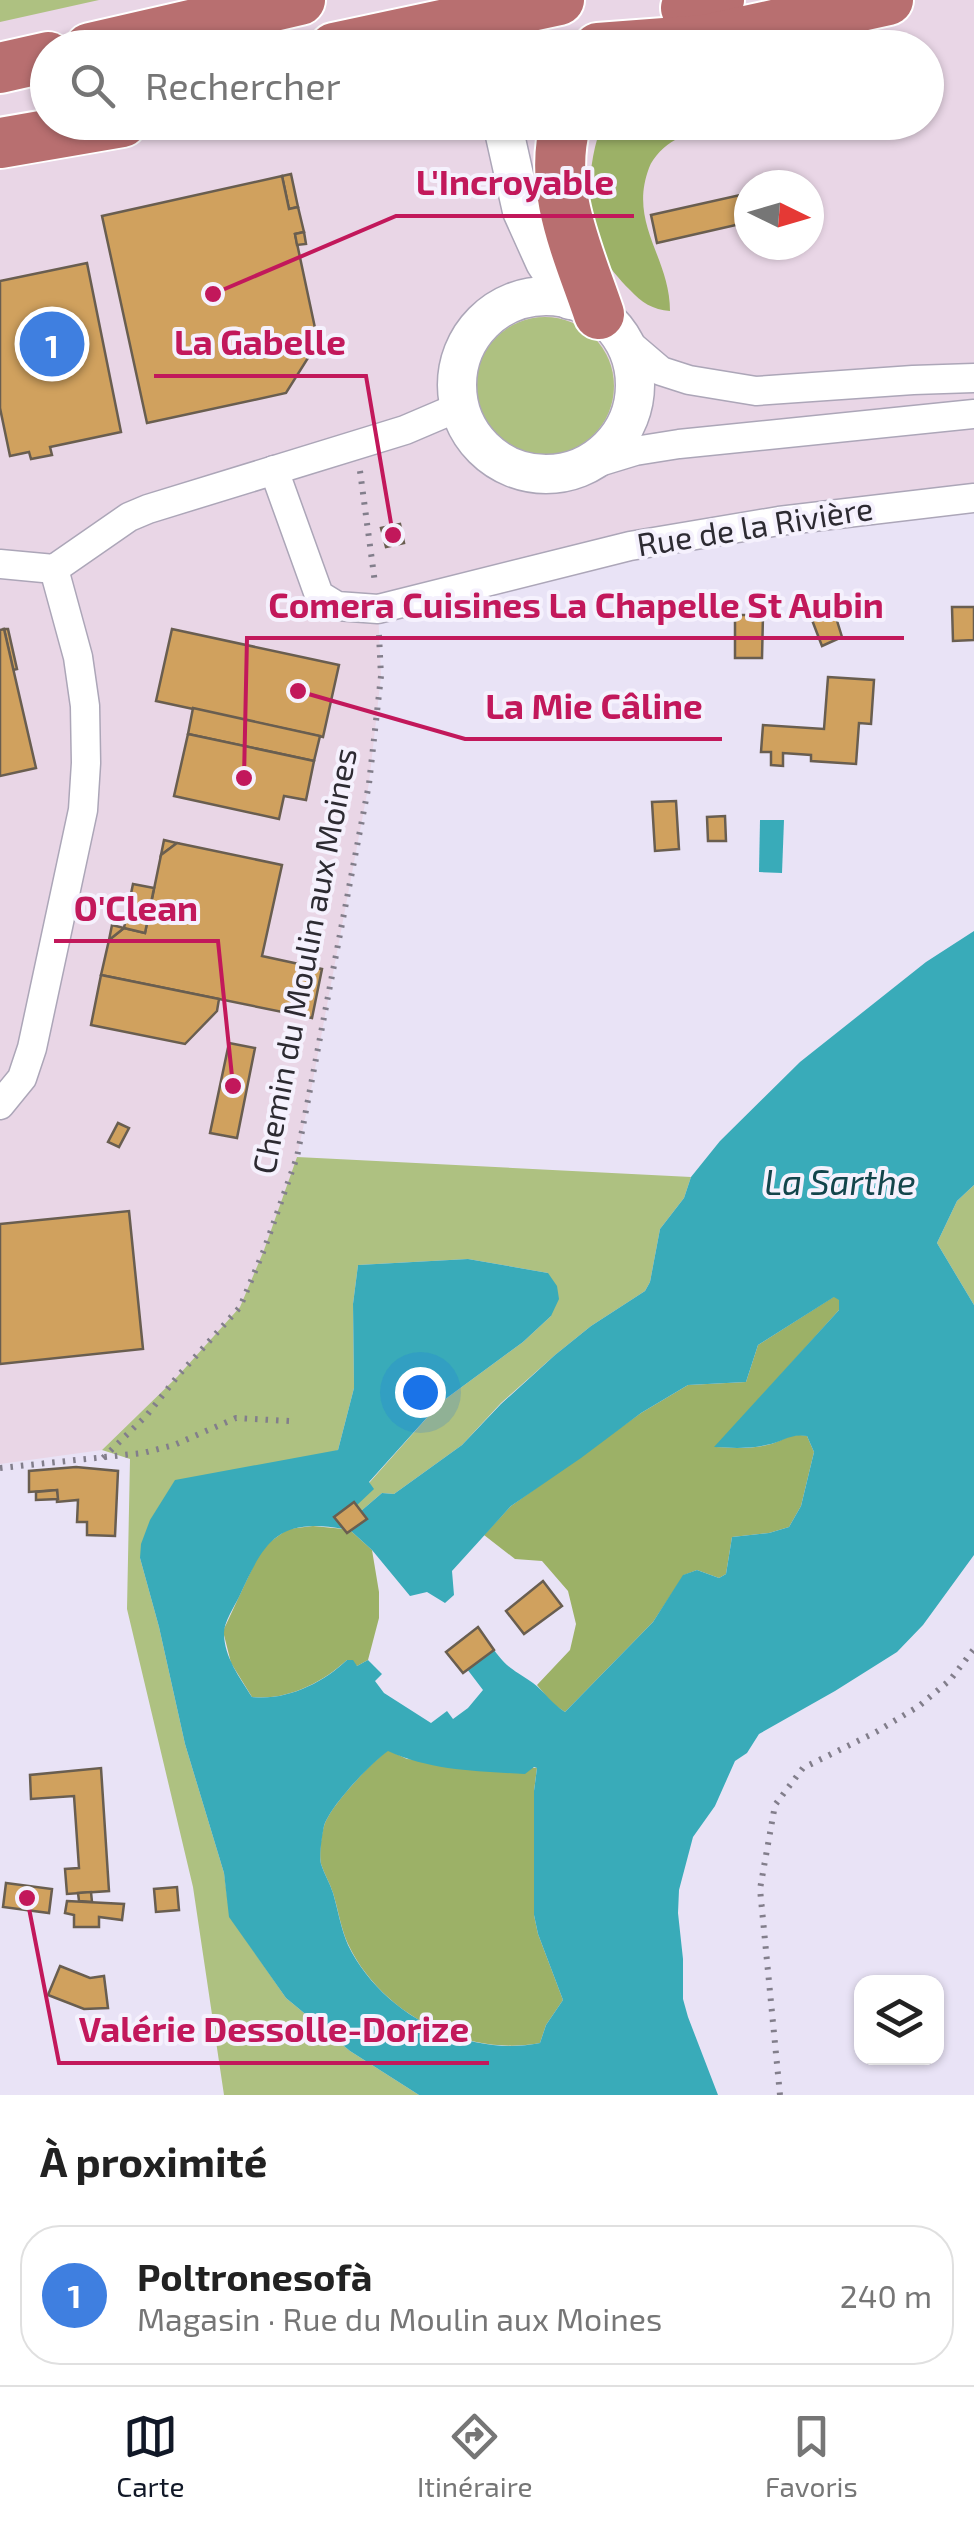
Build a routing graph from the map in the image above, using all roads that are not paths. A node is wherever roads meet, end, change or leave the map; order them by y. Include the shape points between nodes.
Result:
1 (300, 0) edge
2 (559, 0) edge
3 (888, 0) edge
4 (169, 30) edge
5 (418, 30) edge
6 (751, 30) edge
7 (30, 61) edge
8 (0, 68) edge
9 (30, 112) edge
10 (0, 118) edge
11 (30, 137) edge
12 (506, 140) edge
13 (562, 140) edge
14 (0, 142) edge
15 (522, 211) junction
16 (492, 314) junction
17 (596, 317) junction
18 (974, 378) edge
19 (460, 408) junction
20 (974, 414) edge
21 (576, 469) junction
22 (274, 470) junction
23 (974, 498) edge
24 (0, 564) edge
25 (54, 568) junction
26 (0, 1105) edge

1 - 4 highway
2 - 5 highway
3 - 6 highway
7 - 8 highway
9 - 10 highway
11 - 14 highway
12 - 15 street
13 - 17 highway via 560,186
15 - 16 street via 524,252
15 - 17 street via 545,262
16 - 17 street via 522,300 554,297
16 - 19 street via 462,356
17 - 18 street via 661,371 688,380 756,390
17 - 21 street via 626,349 634,392 620,434
19 - 21 street via 484,450 512,468 543,474
19 - 22 street
20 - 21 street via 679,444
22 - 23 street, Rue de la Rivière via 319,594 337,606 378,609 630,546
22 - 25 street via 129,517
24 - 25 street
25 - 26 street via 86,706 83,810 32,1048 22,1078

